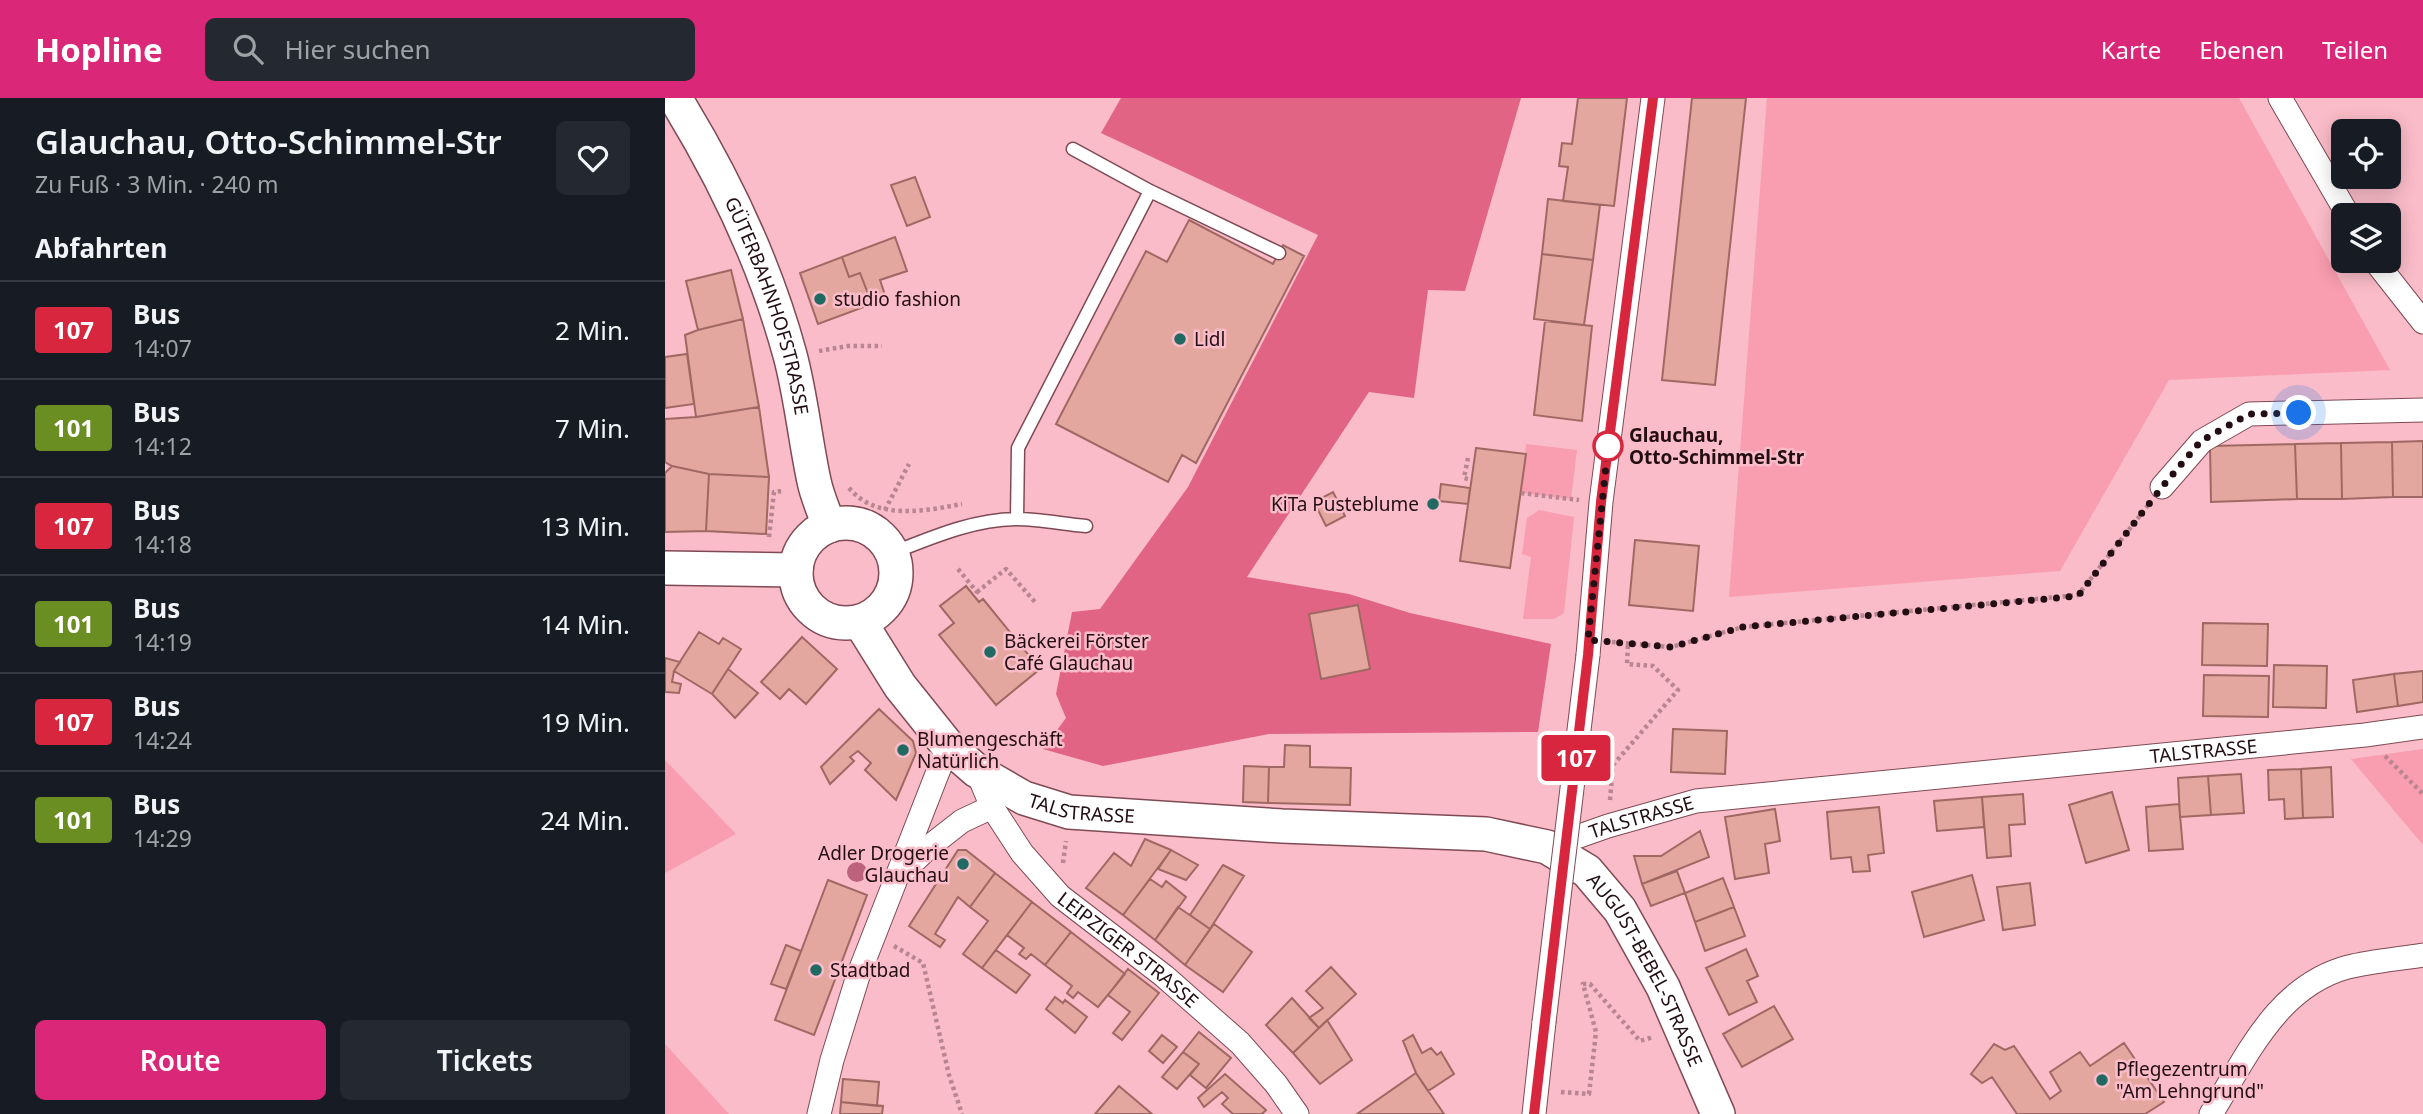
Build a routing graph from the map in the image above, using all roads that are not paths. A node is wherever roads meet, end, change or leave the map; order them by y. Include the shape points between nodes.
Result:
1 (675, 98) edge
2 (1653, 98) edge
3 (2280, 98) edge
4 (1073, 149) dead end
5 (1150, 191) junction
6 (2341, 203) edge
7 (1279, 253) dead end
8 (2384, 273) edge
9 (2423, 322) edge
10 (2423, 410) edge
11 (2162, 487) road end
12 (1017, 519) junction
13 (829, 526) junction
14 (1086, 526) dead end
15 (892, 553) junction
16 (665, 569) edge
17 (796, 570) junction
18 (860, 622) junction
19 (2423, 727) edge
20 (948, 746) junction
21 (977, 771) junction
22 (992, 807) junction
23 (1546, 847) junction
24 (896, 878) junction
25 (2423, 955) edge
26 (819, 1114) edge
27 (1297, 1114) edge
28 (1534, 1114) edge
29 (1718, 1114) edge
30 (2211, 1114) edge

1 - 13 street, GÜTERBAHNHOFSTRASSE via 742,218 790,356 815,484
2 - 28 street, bridge via 1601,502
3 - 6 street
4 - 5 lane
5 - 7 lane
5 - 12 lane via 1018,448
8 - 9 street
10 - 11 street via 2249,414 2201,441
12 - 14 lane
12 - 15 lane via 977,523
13 - 15 street via 859,524 884,540
13 - 17 street via 805,543
15 - 18 street via 895,587 875,614
16 - 17 street
17 - 18 street via 797,586 815,613 829,621
18 - 20 street, TALSTRASSE via 900,686
19 - 23 street, TALSTRASSE via 1696,801
20 - 21 street, TALSTRASSE
20 - 24 street
21 - 22 street, LEIPZIGER STRASSE
21 - 23 street, TALSTRASSE via 1024,799 1069,812 1486,834
22 - 24 street via 963,821
22 - 27 street, LEIPZIGER STRASSE via 1022,853 1060,896 1164,976 1240,1043
23 - 29 street, AUGUST-BEBEL-STRASSE via 1587,871 1620,910 1663,987
24 - 26 street via 858,976
25 - 30 street via 2347,968 2313,981 2287,1000

